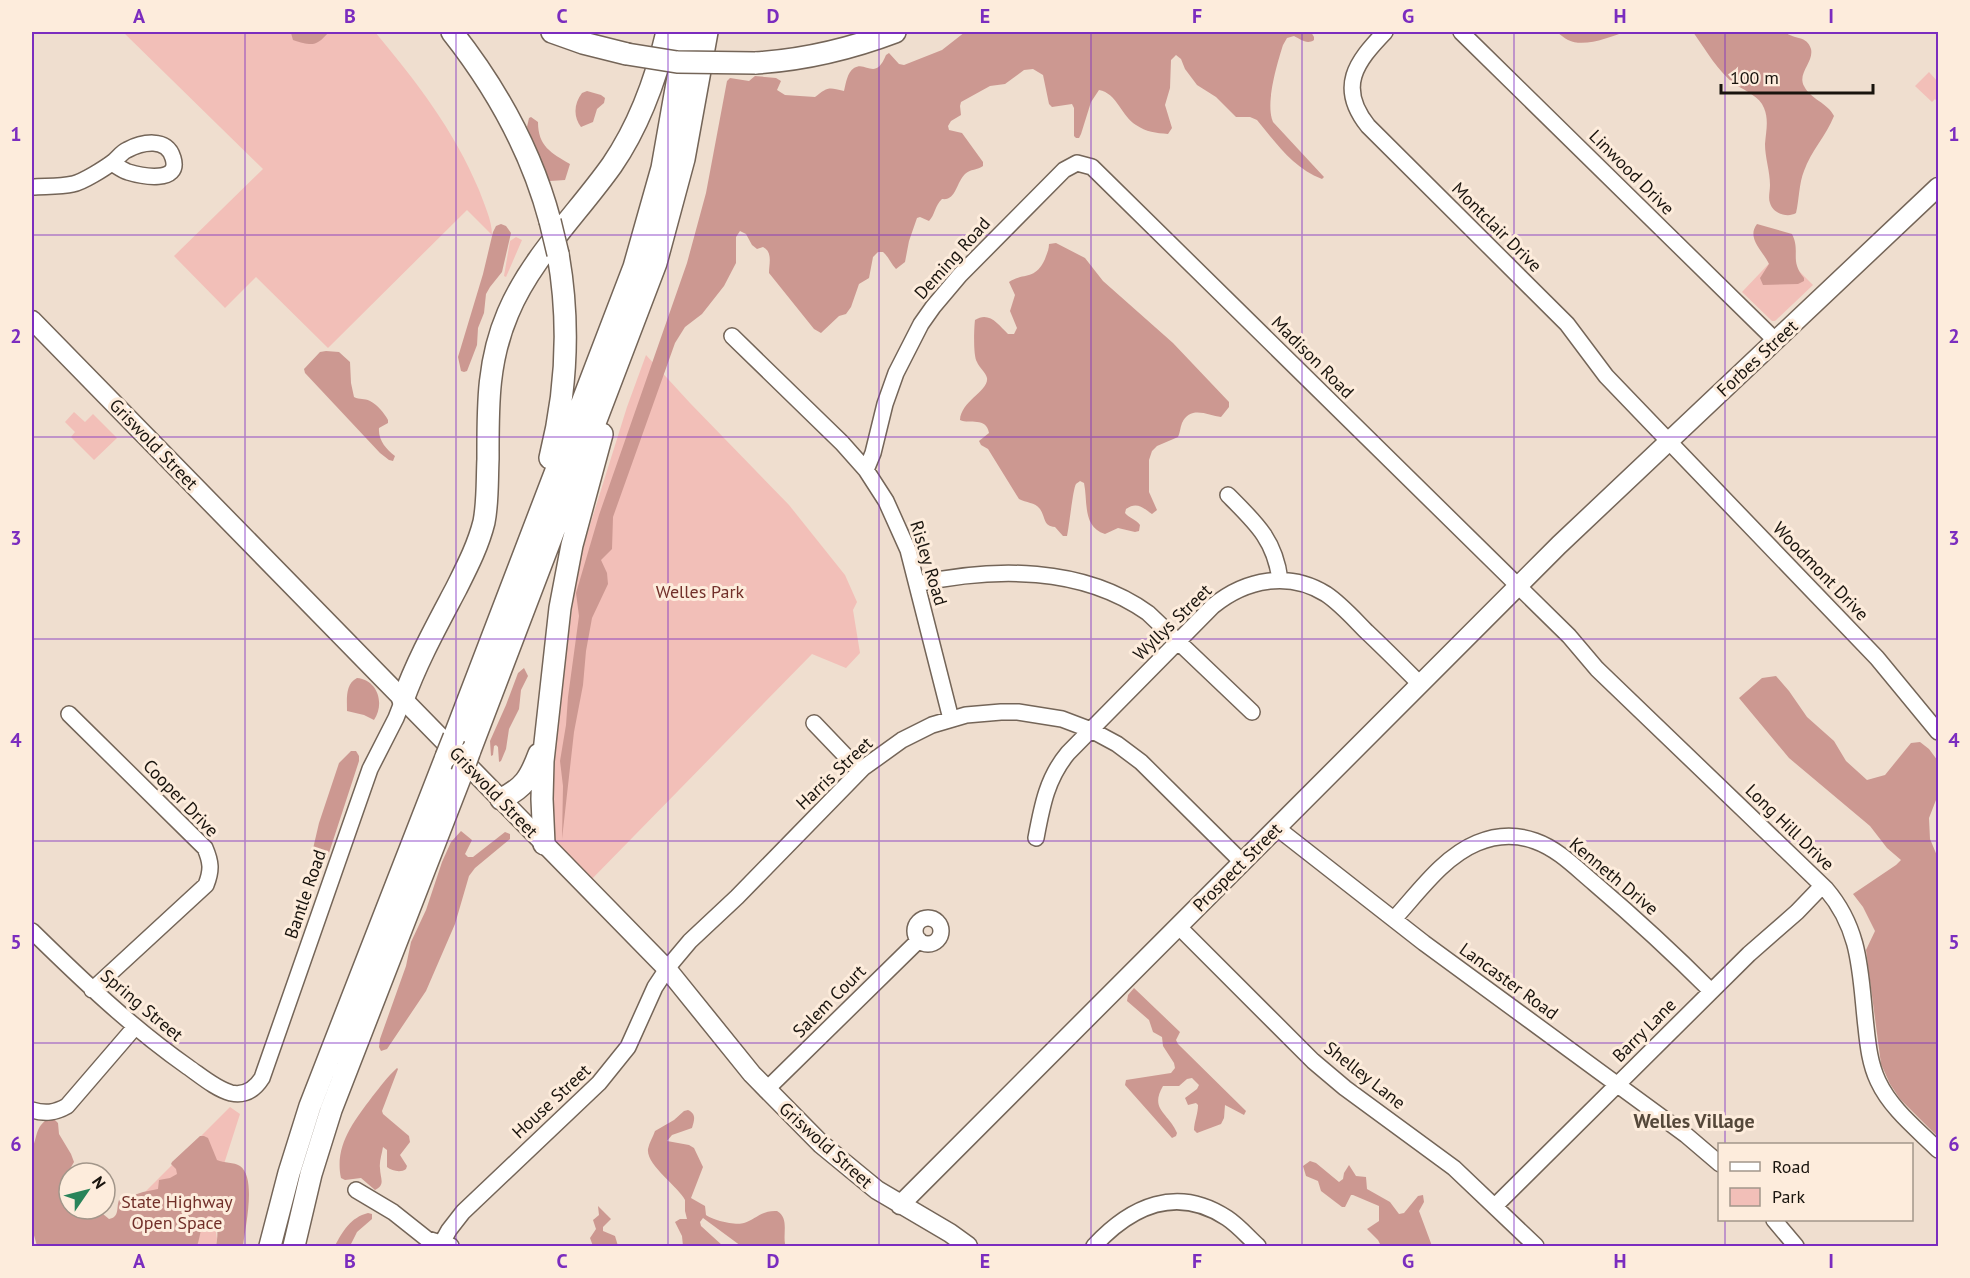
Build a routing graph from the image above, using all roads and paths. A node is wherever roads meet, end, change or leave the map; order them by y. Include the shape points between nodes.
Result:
1 (452, 32) edge
2 (552, 32) edge
3 (587, 32) edge
4 (667, 32) edge
5 (686, 32) edge
6 (707, 32) edge
7 (859, 32) edge
8 (896, 32) edge
9 (1385, 32) edge
10 (1461, 32) edge
11 (629, 49) junction
12 (755, 58) junction
13 (112, 163) dead end
14 (1077, 163) joint
15 (32, 187) edge
16 (1938, 187) edge
17 (32, 320) edge
18 (732, 336) dead end
19 (1775, 340) junction
20 (605, 397) junction
21 (1670, 440) junction
22 (866, 470) junction
23 (1228, 495) dead end
24 (1575, 529) joint
25 (532, 535) junction
26 (1280, 580) junction
27 (917, 584) junction
28 (1518, 586) junction
29 (1179, 641) junction
30 (1420, 684) junction
31 (403, 700) junction
32 (1252, 712) dead end
33 (69, 714) dead end
34 (951, 719) junction
35 (814, 723) dead end
36 (1091, 730) junction
37 (1938, 732) edge
38 (544, 743) junction
39 (860, 771) junction
40 (501, 799) junction
41 (1277, 828) junction
42 (1036, 837) dead end
43 (544, 844) junction
44 (1242, 862) junction
45 (1822, 886) junction
46 (1394, 919) junction
47 (1178, 926) junction
48 (32, 931) edge
49 (919, 940) dead end
50 (667, 969) junction
51 (92, 990) junction
52 (1711, 992) junction
53 (135, 1027) junction
54 (1617, 1085) junction
55 (766, 1090) junction
56 (238, 1094) joint
57 (32, 1110) edge
58 (1938, 1150) edge
59 (1718, 1163) edge
60 (356, 1190) dead end
61 (900, 1205) junction
62 (1495, 1206) junction
63 (1775, 1221) edge
64 (270, 1246) edge
65 (294, 1246) edge
66 (444, 1246) edge
67 (968, 1246) edge
68 (1094, 1246) edge
69 (1258, 1246) edge
70 (1536, 1246) edge
71 (1796, 1246) edge

1 - 25 highway, bridge via 519,135 537,177 558,254 565,311 564,386
2 - 11 highway via 589,45
3 - 11 highway
4 - 31 highway via 652,85 628,138 527,278 503,324 489,379 487,498 481,532
5 - 25 highway via 666,150 645,232
6 - 20 highway via 667,226
7 - 12 highway
8 - 12 highway via 814,56
9 - 21 street, Montclair Drive via 1365,52 1354,74 1354,98 1363,120 1568,324 1606,376
10 - 19 street, Linwood Drive
11 - 12 highway, bridge via 666,61
13 - 15 street via 74,184
14 - 22 street, Deming Road via 1060,173 960,274 933,307 896,373
14 - 28 street, Madison Road via 1097,171
16 - 19 main road, Forbes Street
17 - 31 main road, Griswold Street
18 - 22 street, Risley Road
19 - 21 main road, Forbes Street
20 - 38 highway via 600,441 564,582
20 - 65 highway via 331,1110
21 - 24 main road, Forbes Street
21 - 37 street, Woodmont Drive via 1877,658
22 - 27 street, Risley Road via 894,516
23 - 26 street via 1267,538
24 - 28 main road, Prospect Street
25 - 64 highway via 313,1098
26 - 29 street, Wyllys Street via 1256,583 1229,594
26 - 30 street, Wyllys Street via 1309,586 1333,599
27 - 29 street via 1002,574 1078,581 1136,604
27 - 34 street, Risley Road
28 - 30 main road, Prospect Street
28 - 45 street, Long Hill Drive via 1597,669
29 - 32 street
29 - 36 street, Wyllys Street
30 - 41 main road, Prospect Street
31 - 40 main road, Griswold Street
31 - 56 street, Bantle Road via 370,769 262,1078 251,1089
33 - 51 street, Cooper Drive via 205,848 211,861 206,885
34 - 36 street, Harris Street via 1018,712 1055,718
34 - 39 street, Harris Street via 902,740
35 - 39 street
36 - 42 street, Wyllys Street via 1052,776
36 - 44 street, Harris Street via 1141,762
38 - 40 highway via 525,783
38 - 43 highway
39 - 50 street, Harris Street via 690,941
40 - 43 main road, Griswold Street
41 - 44 main road, Prospect Street
41 - 46 street, Lancaster Road
43 - 50 main road, Griswold Street
44 - 47 main road, Prospect Street
45 - 52 street, Barry Lane
45 - 58 street, Long Hill Drive via 1841,909 1851,931 1868,1049 1878,1081 1897,1110
46 - 52 street, Kenneth Drive via 1464,850 1501,836 1527,839 1562,856 1650,931
46 - 54 street, Lancaster Road
47 - 61 main road, Prospect Street
47 - 62 street, Shelley Lane via 1313,1060 1345,1088 1434,1151
48 - 51 street, Spring Street
49 - 55 street, Salem Court
50 - 55 main road, Griswold Street
50 - 66 street, House Street via 615,1065 463,1212 449,1230
51 - 53 street, Spring Street
52 - 54 street, Barry Lane
53 - 56 street, Spring Street via 208,1081
53 - 57 street via 67,1106 56,1112
54 - 59 street, Lancaster Road
54 - 62 street, Barry Lane
55 - 61 main road, Griswold Street via 853,1172
60 - 66 street via 427,1239
61 - 67 main road, Griswold Street
62 - 70 street, Shelley Lane
63 - 71 street
68 - 69 street via 1128,1216 1149,1206 1172,1202 1216,1212

